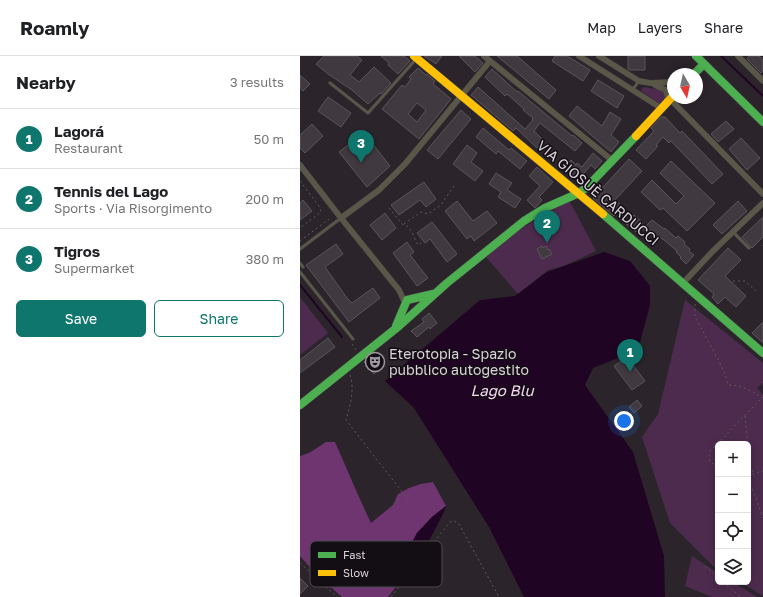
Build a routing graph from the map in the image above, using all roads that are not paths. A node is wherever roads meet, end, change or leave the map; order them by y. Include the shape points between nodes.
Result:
1 (484, 56) edge
2 (579, 56) edge
3 (599, 56) edge
4 (696, 56) edge
5 (738, 56) edge
6 (415, 57) edge
7 (490, 61) junction
8 (704, 64) junction
9 (700, 68) edge
10 (762, 78) edge
11 (639, 81) junction
12 (330, 83) dead end
13 (667, 83) edge
14 (650, 84) junction
15 (633, 90) junction
16 (667, 94) edge
17 (462, 96) junction
18 (667, 101) edge
19 (670, 104) edge
20 (763, 122) edge
21 (613, 161) junction
22 (300, 165) edge
23 (579, 193) junction
24 (763, 194) edge
25 (763, 203) edge
26 (341, 218) junction
27 (733, 232) junction
28 (749, 248) dead end
29 (300, 249) edge
30 (300, 263) edge
31 (303, 267) dead end
32 (300, 272) edge
33 (683, 283) junction
34 (436, 293) junction
35 (408, 302) junction
36 (416, 311) junction
37 (396, 327) junction
38 (353, 339) dead end
39 (763, 353) edge
40 (300, 405) edge

1 - 7 street
2 - 15 street
3 - 11 street
4 - 8 street
5 - 10 street
6 - 12 lane via 368,113
6 - 17 street, VIA GIOSUÈ CARDUCCI
7 - 17 street
7 - 21 street
8 - 9 street
8 - 20 street
11 - 14 street
11 - 15 lane
13 - 14 street
14 - 16 street via 666,90
15 - 18 street
17 - 23 street, VIA GIOSUÈ CARDUCCI
17 - 26 street via 379,190
18 - 21 street
19 - 24 street
21 - 23 street
22 - 26 street
23 - 33 street, VIA GIOSUÈ CARDUCCI
23 - 34 street via 530,217
25 - 27 street
26 - 29 lane
26 - 35 street
27 - 28 lane
27 - 33 street
30 - 31 lane
32 - 38 lane
33 - 39 street, VIA GIOSUÈ CARDUCCI
34 - 35 street
34 - 36 street
35 - 36 street via 408,312
35 - 36 street via 418,303
35 - 37 street
36 - 37 street
37 - 40 street

